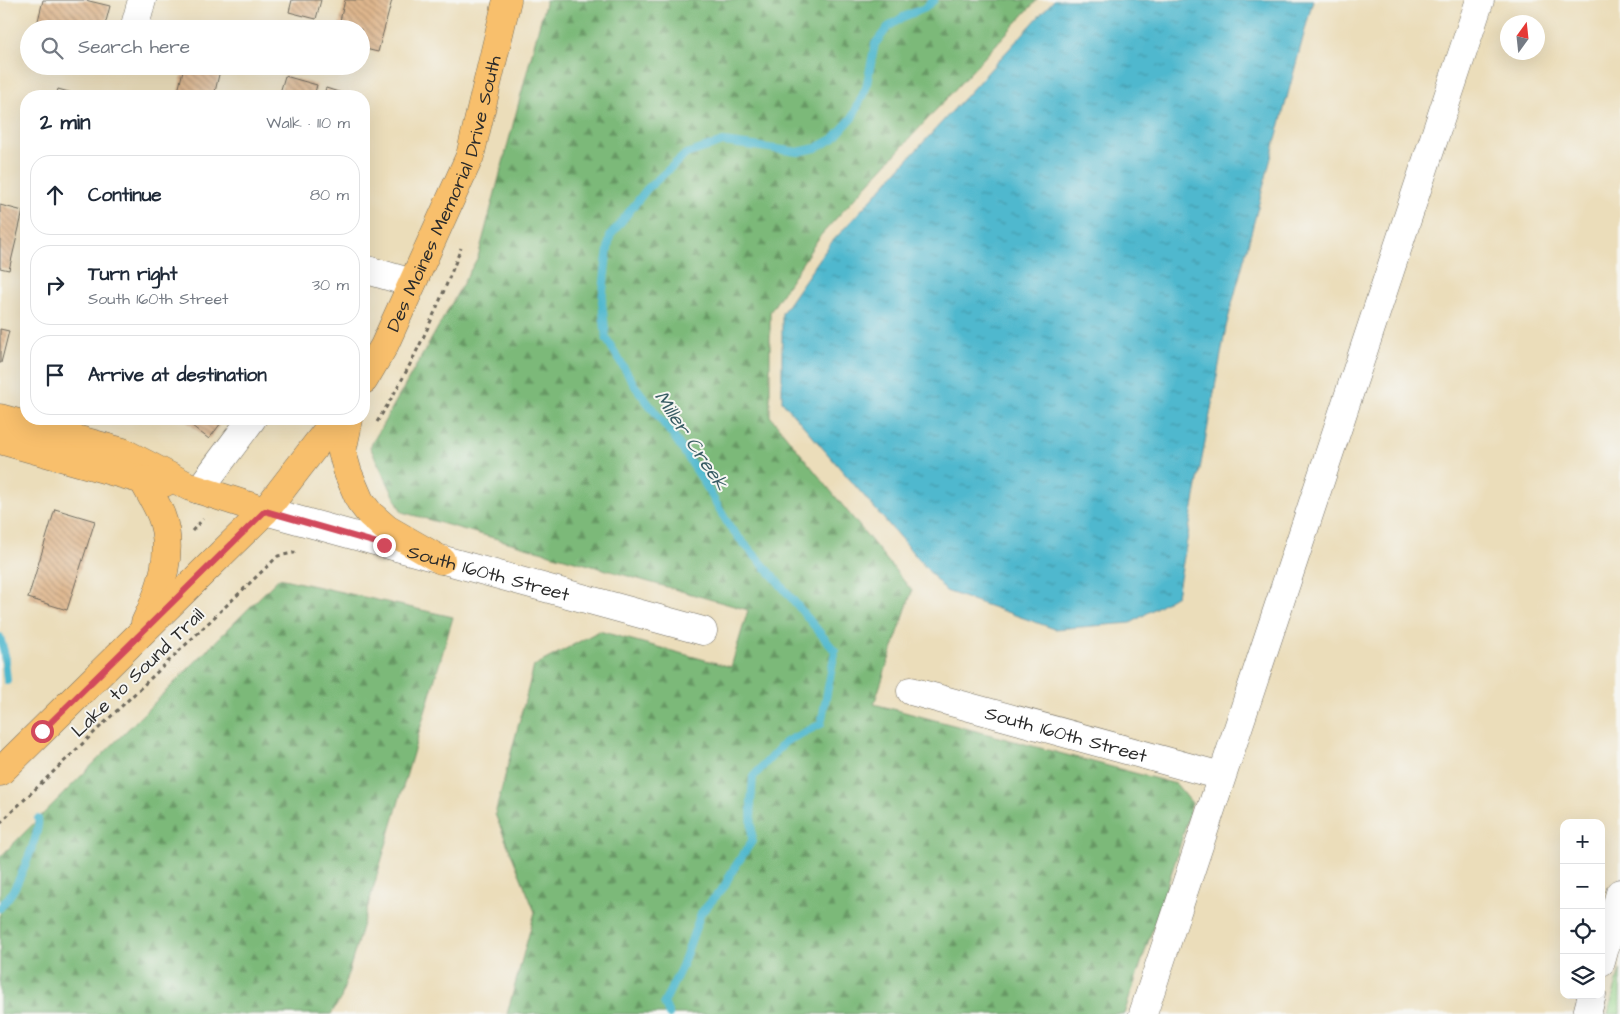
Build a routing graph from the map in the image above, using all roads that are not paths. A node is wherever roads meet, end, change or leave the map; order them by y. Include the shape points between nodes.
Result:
1 (142, 0) edge
2 (507, 0) edge
3 (1480, 0) edge
4 (136, 20) edge
5 (370, 271) edge
6 (412, 283) junction
7 (370, 370) edge
8 (0, 418) edge
9 (20, 424) edge
10 (25, 425) edge
11 (247, 425) edge
12 (331, 425) edge
13 (348, 425) edge
14 (0, 440) edge
15 (143, 480) junction
16 (195, 488) junction
17 (265, 511) junction
18 (441, 560) junction
19 (703, 631) dead end
20 (138, 636) junction
21 (912, 692) dead end
22 (0, 772) edge
23 (1221, 776) junction
24 (1620, 893) edge
25 (1603, 954) edge
26 (1591, 999) edge
27 (1143, 1014) edge
28 (1587, 1014) edge

1 - 4 street
2 - 6 main road, Des Moines Memorial Drive South via 470,156
3 - 23 street
5 - 6 street
6 - 7 main road, Des Moines Memorial Drive South
8 - 9 main road, South 160th Street
10 - 16 main road, South 160th Street via 123,452
11 - 16 street
12 - 17 main road
13 - 18 main road via 342,452 360,501 387,529
14 - 15 main road, South 160th Street
15 - 16 main road, South 160th Street
15 - 20 main road via 162,517 167,546 164,572 155,602
16 - 17 main road, South 160th Street
17 - 18 street, South 160th Street
17 - 20 main road
18 - 19 street, South 160th Street
20 - 22 main road
21 - 23 street, South 160th Street
23 - 27 street
24 - 25 street
26 - 28 street

